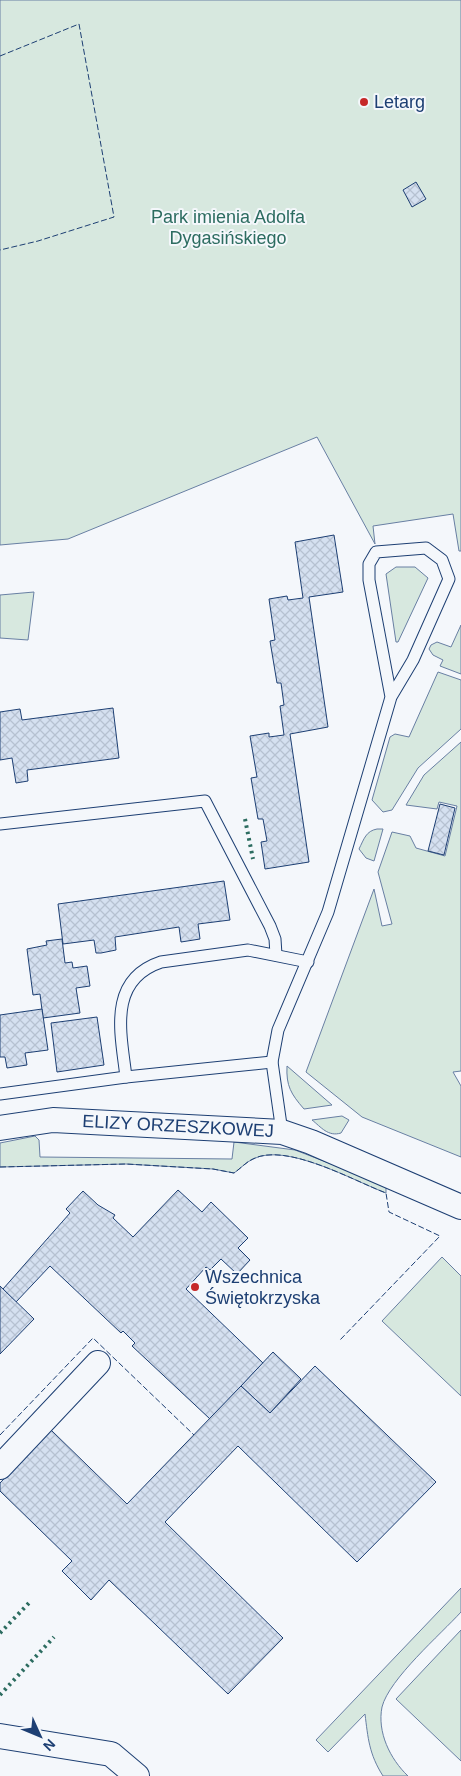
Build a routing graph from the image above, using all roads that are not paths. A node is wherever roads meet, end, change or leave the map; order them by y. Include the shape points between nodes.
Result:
1 (391, 697) junction
2 (0, 824) edge
3 (276, 955) junction
4 (308, 962) junction
5 (272, 1062) junction
6 (126, 1077) junction
7 (0, 1094) edge
8 (0, 1128) edge
9 (282, 1132) junction
10 (461, 1207) edge
11 (98, 1363) dead end
12 (0, 1467) edge
13 (0, 1736) edge
14 (137, 1776) edge

1 - 1 lane via 413,660 449,579 442,560 426,548 376,552 368,568
1 - 4 lane via 328,912
2 - 3 lane via 205,801 270,926
3 - 4 lane
3 - 6 lane via 238,952 161,962 141,973 127,990 120,1006
4 - 5 lane via 278,1030
5 - 6 lane
5 - 9 lane
6 - 7 lane
8 - 9 street, ELIZY ORZESZKOWEJ via 53,1120
9 - 10 street, ELIZY ORZESZKOWEJ
11 - 12 street
13 - 14 street via 111,1754

